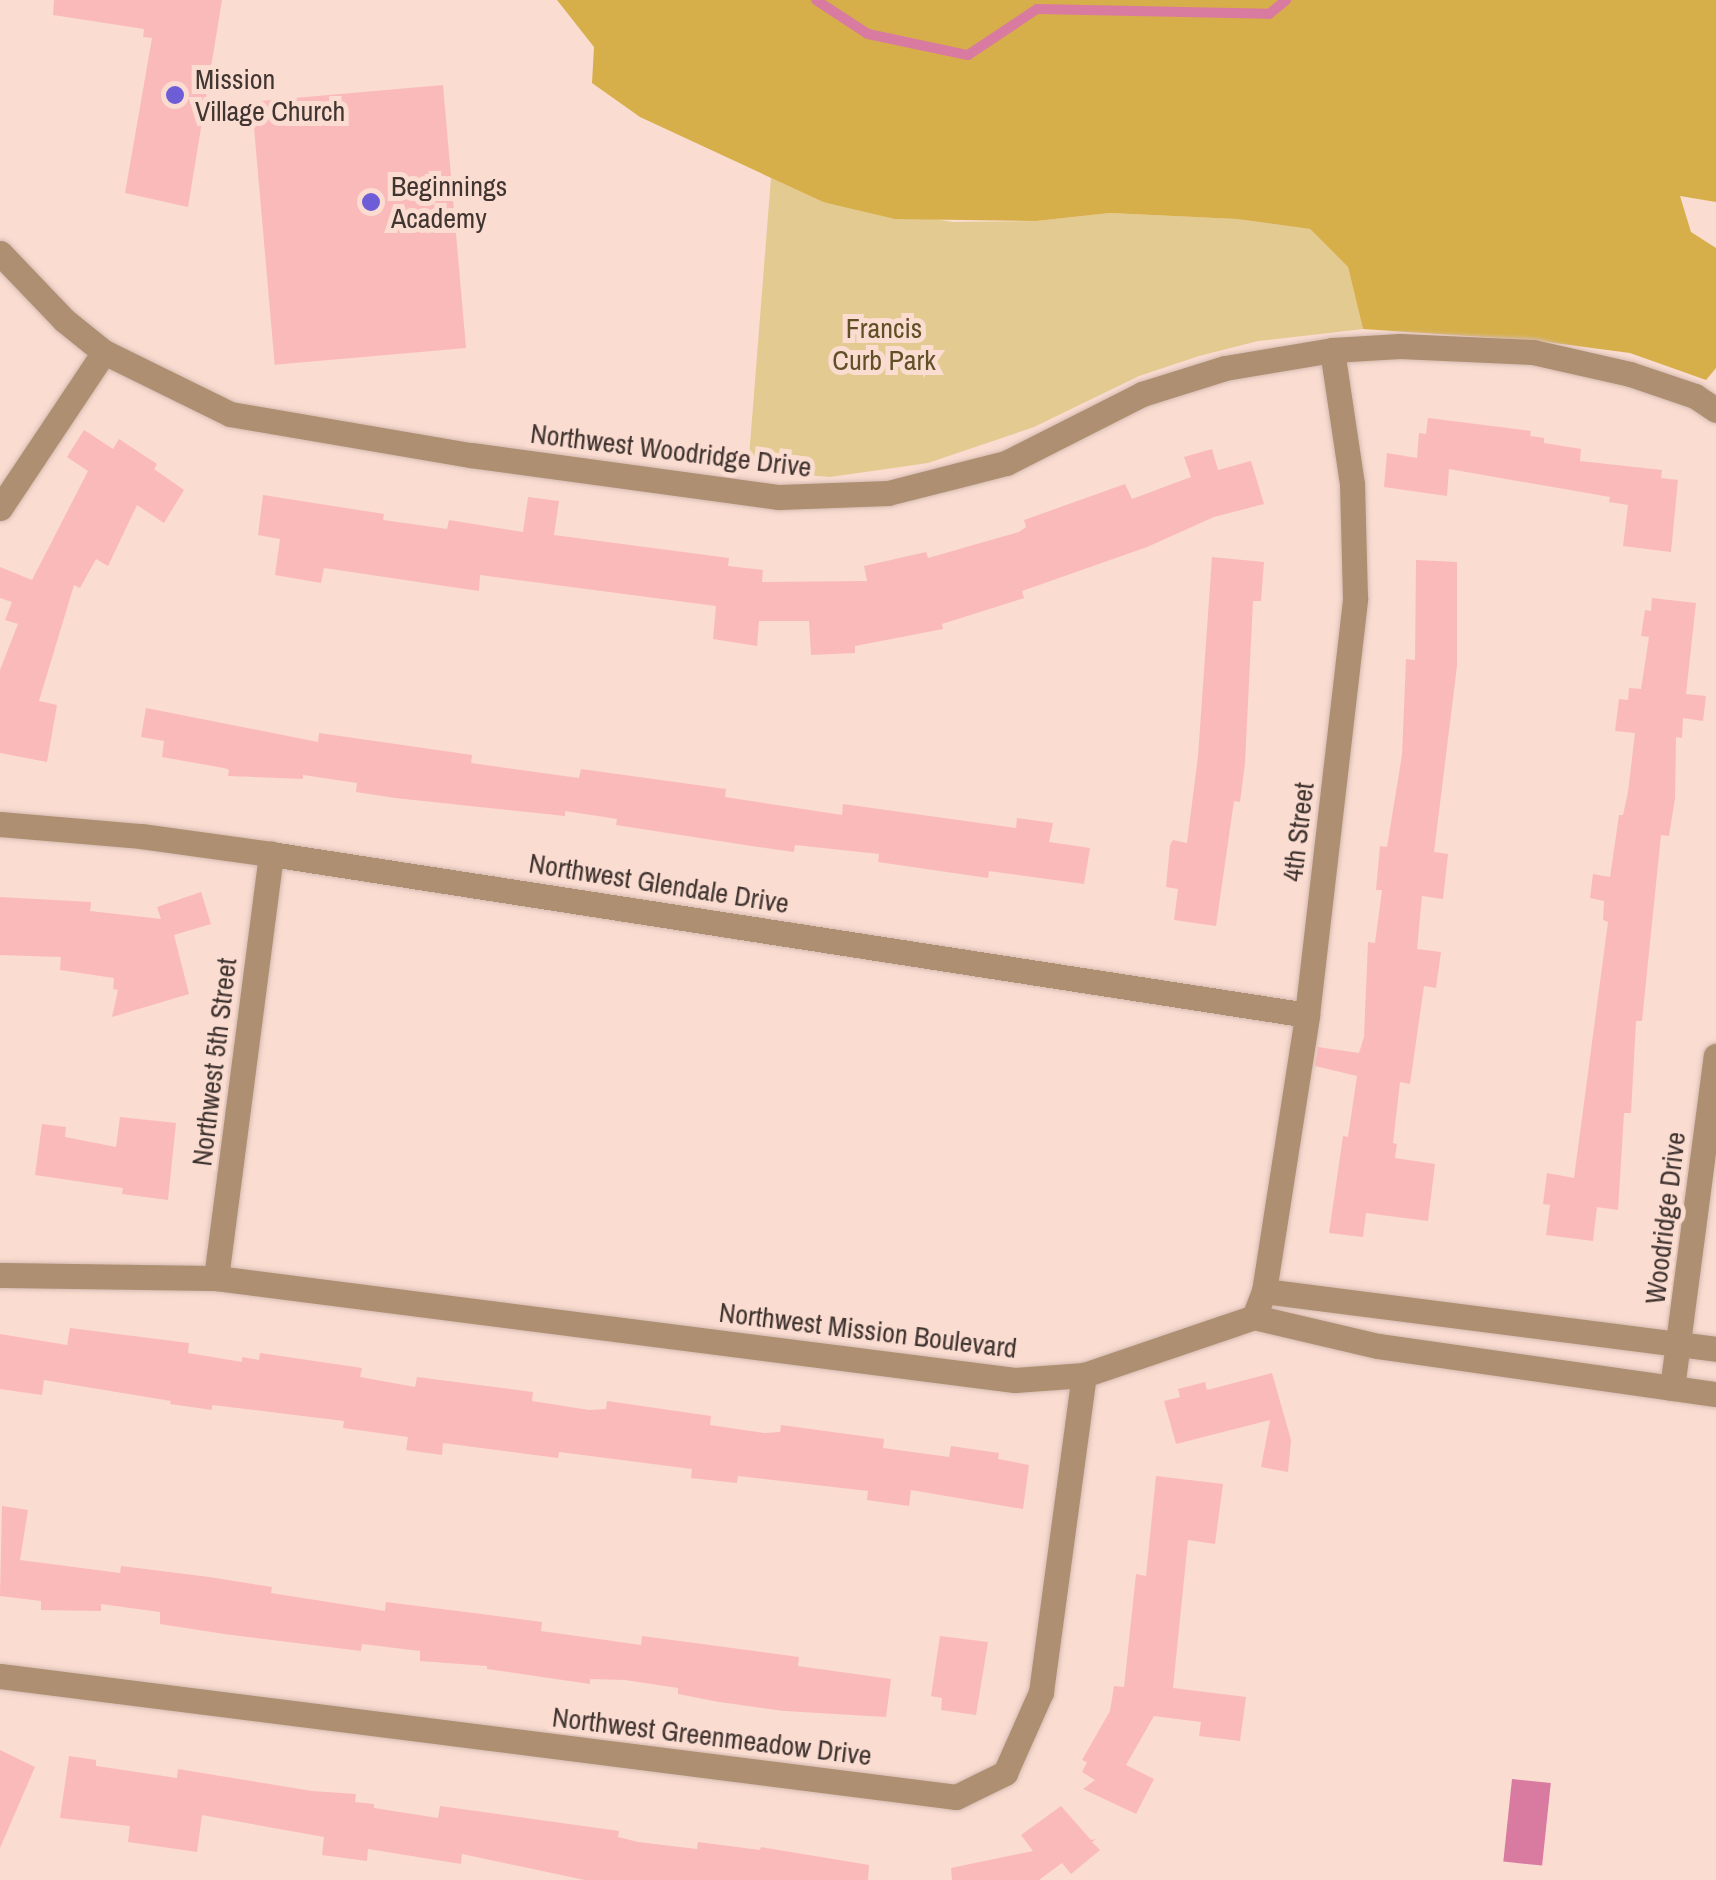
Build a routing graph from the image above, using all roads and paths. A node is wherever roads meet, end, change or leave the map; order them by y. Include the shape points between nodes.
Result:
1 (0, 253) edge
2 (1332, 350) junction
3 (104, 352) junction
4 (1716, 410) edge
5 (0, 508) edge
6 (0, 824) edge
7 (271, 854) junction
8 (1307, 1015) junction
9 (1716, 1056) edge
10 (0, 1275) edge
11 (216, 1278) junction
12 (1264, 1291) junction
13 (1254, 1317) junction
14 (1680, 1344) junction
15 (1716, 1348) edge
16 (1084, 1374) junction
17 (1672, 1388) junction
18 (1716, 1394) edge
19 (0, 1676) edge

1 - 3 street, Northwest Woodridge Drive
2 - 3 street, Northwest Woodridge Drive via 1226,368 1142,394 1006,463 888,493 838,498 779,498 280,426 230,414
2 - 4 street, Northwest Woodridge Drive via 1533,352 1630,374
2 - 8 street, 4th Street via 1352,484 1354,598
3 - 5 street
6 - 7 street, Northwest Glendale Drive
7 - 8 street, Northwest Glendale Drive
7 - 11 street, Northwest 5th Street
8 - 12 street, 4th Street
9 - 14 street, Woodridge Drive
10 - 11 street, Northwest Mission Boulevard
11 - 16 street, Northwest Mission Boulevard via 1015,1380
12 - 13 street, 4th Street
12 - 14 street
13 - 16 street, Northwest Mission Boulevard
13 - 17 street via 1378,1346
14 - 15 street
14 - 17 street, Woodridge Drive
16 - 19 street, Northwest Greenmeadow Drive via 1041,1692 1005,1773 956,1797
17 - 18 street

